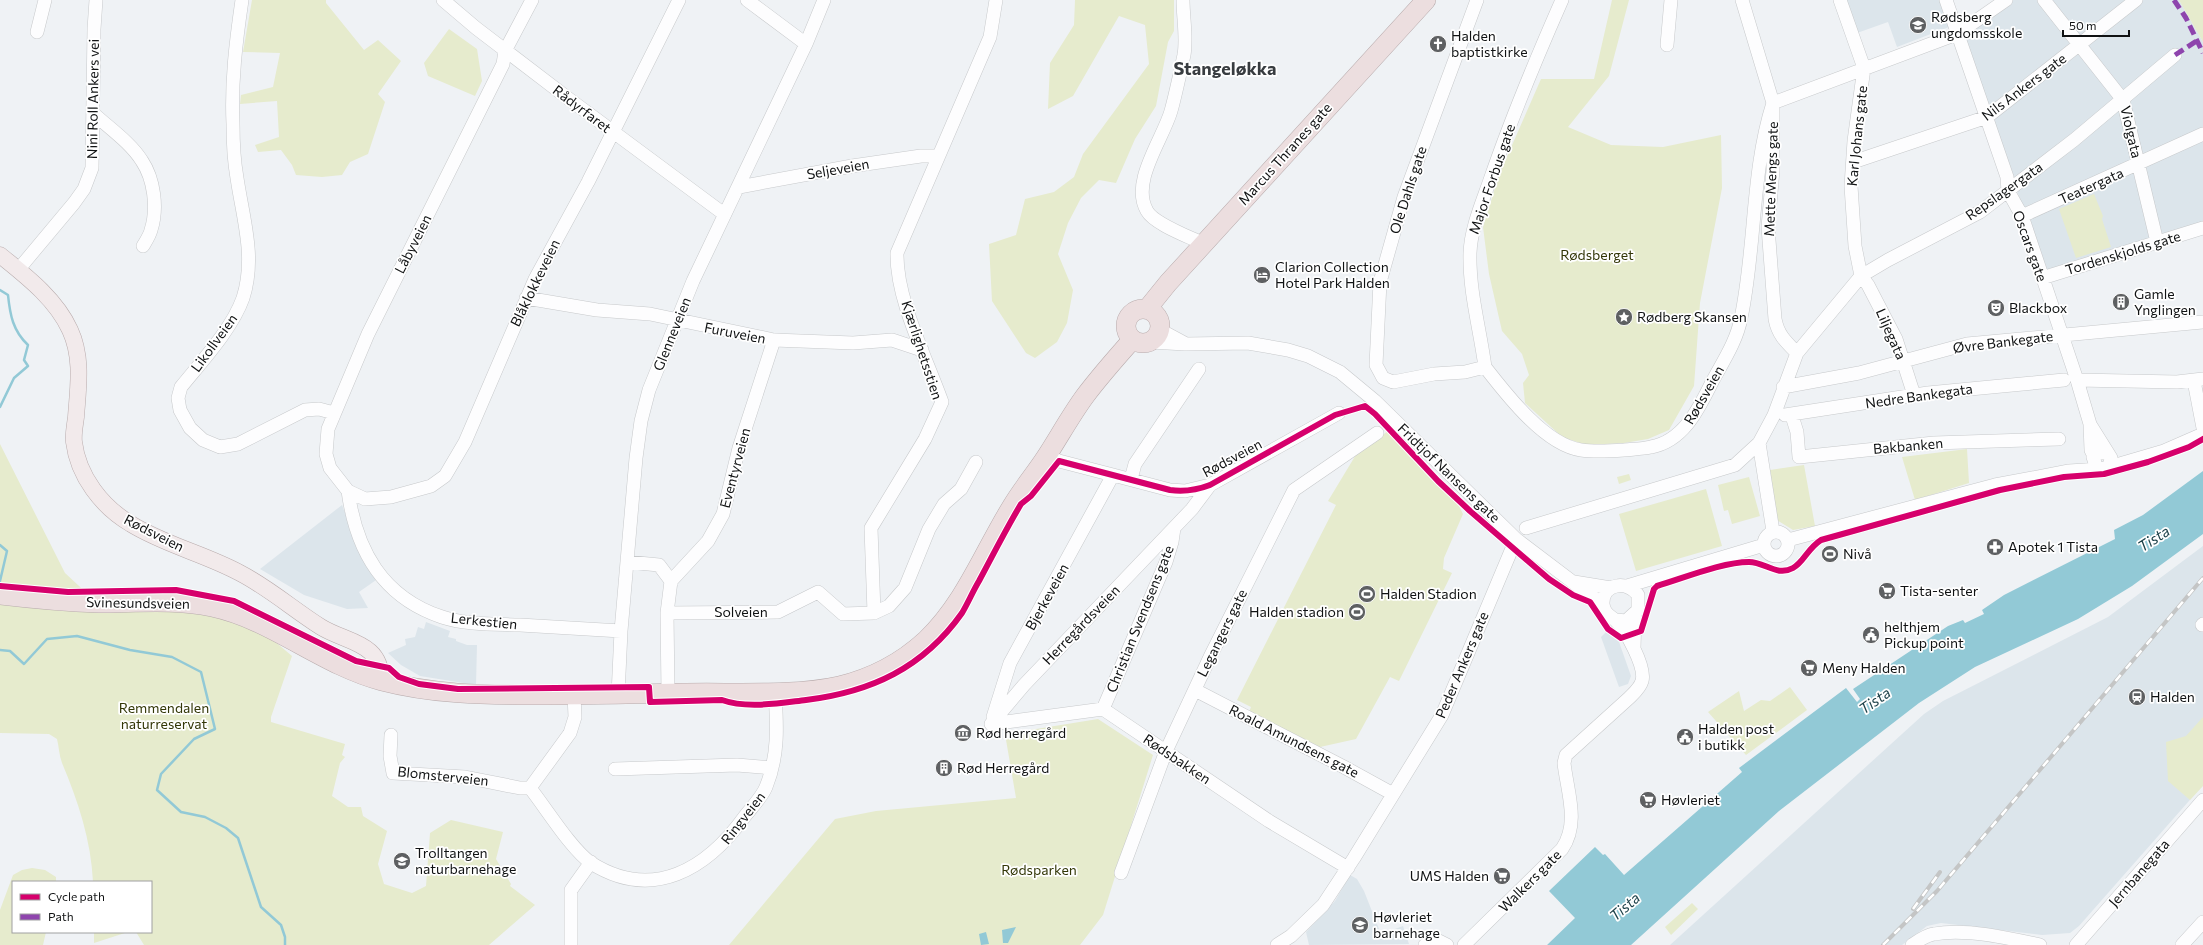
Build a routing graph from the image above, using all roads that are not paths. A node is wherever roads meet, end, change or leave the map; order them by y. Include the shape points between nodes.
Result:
1 (45, 0) edge
2 (96, 0) edge
3 (242, 0) edge
4 (443, 0) edge
5 (532, 0) edge
6 (679, 0) edge
7 (747, 0) edge
8 (824, 0) edge
9 (996, 0) edge
10 (1183, 0) edge
11 (1426, 0) edge
12 (1476, 0) edge
13 (1562, 0) edge
14 (1671, 0) edge
15 (1742, 0) edge
16 (1840, 0) edge
17 (1946, 0) edge
18 (2006, 0) edge
19 (2044, 0) edge
20 (2136, 0) edge
21 (37, 32) dead end
22 (1957, 34) junction
23 (806, 44) junction
24 (1667, 45) dead end
25 (2080, 45) junction
26 (505, 51) junction
27 (2176, 55) dead end
28 (1864, 68) junction
29 (2123, 100) junction
30 (1772, 103) junction
31 (93, 113) junction
32 (1987, 117) junction
33 (613, 133) junction
34 (2203, 134) edge
35 (937, 156) junction
36 (1853, 162) junction
37 (2138, 165) junction
38 (739, 187) junction
39 (2008, 191) junction
40 (724, 214) junction
41 (2022, 216) junction
42 (2203, 228) edge
43 (2157, 242) junction
44 (1204, 244) junction
45 (143, 246) dead end
46 (0, 255) edge
47 (18, 270) junction
48 (1861, 276) junction
49 (2042, 278) junction
50 (526, 298) junction
51 (1147, 309) junction
52 (676, 321) junction
53 (2203, 322) edge
54 (2061, 335) junction
55 (1156, 336) junction
56 (774, 340) junction
57 (1132, 340) junction
58 (922, 350) junction
59 (1797, 353) junction
60 (1904, 360) junction
61 (1485, 367) junction
62 (1199, 369) dead end
63 (2071, 380) junction
64 (2198, 380) edge
65 (1783, 387) junction
66 (1914, 395) junction
67 (334, 413) junction
68 (1339, 413) dead end
69 (1774, 415) junction
70 (1792, 416) junction
71 (2203, 428) edge
72 (1377, 433) dead end
73 (2203, 434) edge
74 (2058, 439) dead end
75 (1759, 443) junction
76 (1047, 455) junction
77 (2100, 455) junction
78 (2142, 456) junction
79 (976, 462) dead end
80 (2103, 469) junction
81 (2078, 470) junction
82 (1113, 475) junction
83 (1131, 479) junction
84 (1210, 485) junction
85 (348, 491) junction
86 (1174, 528) junction
87 (1526, 528) dead end
88 (1773, 531) junction
89 (1516, 539) junction
90 (1788, 540) junction
91 (1764, 546) junction
92 (628, 562) junction
93 (1658, 575) junction
94 (670, 581) junction
95 (1572, 582) junction
96 (1627, 586) junction
97 (1611, 588) junction
98 (0, 595) edge
99 (1638, 595) junction
100 (1603, 605) junction
101 (667, 613) junction
102 (874, 613) junction
103 (1635, 614) junction
104 (1616, 620) junction
105 (621, 631) junction
106 (1634, 648) junction
107 (373, 678) junction
108 (1195, 690) junction
109 (775, 692) junction
110 (668, 693) junction
111 (574, 695) junction
112 (618, 695) junction
113 (1103, 709) junction
114 (991, 724) junction
115 (391, 735) dead end
116 (1166, 751) junction
117 (772, 768) junction
118 (615, 770) dead end
119 (530, 788) junction
120 (1393, 794) junction
121 (2203, 800) edge
122 (591, 862) junction
123 (1348, 868) junction
124 (1121, 873) dead end
125 (2203, 922) edge
126 (1294, 941) edge
127 (571, 945) edge
128 (1277, 945) edge
129 (1425, 945) edge
130 (1447, 945) edge
131 (1464, 945) edge
132 (1912, 945) edge
133 (2040, 945) edge
134 (2076, 945) edge
135 (2182, 945) edge

1 - 21 street
2 - 31 street, Nini Roll Ankers vei
3 - 67 street, Likollveien via 234,65 233,124 237,178 248,239 249,271 242,298 230,323 181,387 178,398 180,410 190,428 203,440 220,447 238,444 306,410 319,409
4 - 26 street, Rådyrfaret
5 - 26 street, Låbyveien
6 - 33 street, Blåklokkeveien
7 - 23 street
8 - 23 street, Glenneveien
9 - 35 street, Kjærlighetsstien via 990,38
10 - 44 street via 1184,52 1179,77 1171,112 1143,181 1142,195 1148,213 1157,221
11 - 44 highway, Marcus Thranes gate
12 - 61 street, Ole Dahls gate via 1404,197 1380,282 1376,365 1383,378 1390,382
13 - 61 street, Major Forbus gate via 1494,169 1472,240 1472,289
14 - 24 street
15 - 30 street, Mette Mengs gate
16 - 28 street, Karl Johans gate
17 - 22 street, Oscars gate
18 - 22 street
19 - 25 street, Violgata
20 - 25 street, Nils Ankers gate
22 - 28 street
22 - 32 street, Oscars gate
23 - 38 street, Glenneveien
25 - 29 street, Violgata
25 - 32 street, Nils Ankers gate
26 - 33 street, Rådyrfaret
26 - 67 street, Låbyveien via 504,64 398,272
27 - 29 street, Repslagergata
28 - 30 street
28 - 36 street, Karl Johans gate
29 - 37 street, Violgata
29 - 39 street, Repslagergata
30 - 59 street, Mette Mengs gate via 1773,170 1768,227 1771,282 1777,330 1782,339
30 - 61 street, Rødsveien via 1766,123 1757,182 1741,319 1724,361 1696,413 1684,429 1652,447 1606,452 1580,450 1562,444 1534,423
31 - 45 street via 142,161 150,179 154,213 151,230
31 - 47 street, Nini Roll Ankers vei via 92,168 84,189
32 - 36 street, Nils Ankers gate
32 - 39 street, Oscars gate via 2007,177
33 - 40 street, Rådyrfaret
33 - 50 street, Blåklokkeveien
34 - 37 street, Teatergata
35 - 38 street, Seljeveien via 852,166
35 - 58 street, Kjærlighetsstien via 897,253 896,271
36 - 48 street, Karl Johans gate via 1851,212
37 - 41 street, Teatergata
37 - 43 street, Violgata
38 - 40 street, Glenneveien
39 - 41 street, Oscars gate
39 - 48 street, Repslagergata via 1980,212
40 - 52 street, Glenneveien
41 - 49 street, Oscars gate
42 - 43 street, Tordenskjolds gate
43 - 49 street, Tordenskjolds gate
44 - 51 highway, Marcus Thranes gate
46 - 47 main road, Rødsveien
47 - 107 main road, Rødsveien via 60,312 70,330 79,365 75,447 89,484 105,504 131,524 240,572 323,628 371,652 381,668
48 - 59 street, Repslagergata
48 - 60 street, Liljegata via 1887,320
49 - 54 street, Oscars gate
50 - 52 street, Furuveien via 596,310 650,314
50 - 85 street, Blåklokkeveien via 464,442 445,476 427,488 391,497 365,499
51 - 55 highway via 1158,318
51 - 57 highway via 1137,310 1129,317 1126,327
52 - 56 street, Furuveien
52 - 92 street, Glenneveien via 649,390 641,421
53 - 54 street, Øvre Bankegate
54 - 60 street, Øvre Bankegate via 1967,344
54 - 63 street, Oscars gate
55 - 57 highway via 1141,344
55 - 89 street, Fridtjof Nansens gate via 1186,344 1248,343 1270,346 1308,356 1340,372 1374,401
56 - 58 street, Furuveien via 853,343 892,340
56 - 94 street, Eventyrveien via 739,448 723,514 708,541
57 - 76 highway via 1083,398
58 - 102 street, Kjærlighetsstien via 942,402 925,439 871,528
59 - 65 street, Repslagergata
60 - 65 street, Øvre Bankegate via 1859,373
60 - 66 street, Liljegata
62 - 83 street via 1135,464
63 - 64 street, Nedre Bankegata
63 - 66 street, Nedre Bankegata
63 - 77 street, Oscars gate via 2090,424 2091,450
64 - 71 street
65 - 69 street, Repslagergata
66 - 70 street, Nedre Bankegata
67 - 85 street, Låbyveien via 328,429 327,461
68 - 84 street, Rødsveien
69 - 70 street, Nedre Bankegata
69 - 75 street, Repslagergata
70 - 74 street, Bakbanken via 1797,432 1799,457 1934,443
72 - 108 street, Legangers gate via 1294,490
73 - 78 street via 2171,448
75 - 87 street via 1729,468
75 - 88 street
76 - 82 street, Rødsveien via 1059,461
76 - 109 highway via 1013,505 967,588 946,618 926,639 898,662 860,680 821,689
77 - 78 street
77 - 80 street, Oscars gate via 2096,466
77 - 81 street
78 - 80 street
79 - 102 street via 961,489 944,504 929,529 905,588 889,606
80 - 81 street
81 - 90 street via 1964,492
82 - 83 street, Rødsveien
82 - 114 street, Bjerkeveien via 1010,663
83 - 84 street, Rødsveien via 1177,491 1195,490
84 - 86 street, Rødsveien
85 - 105 street, Lerkestien via 352,520 372,565 406,601 443,617 473,623
86 - 113 street, Christian Svendsens gate via 1166,562
86 - 114 street, Herregårdsveien via 1024,685
88 - 90 street via 1784,534
88 - 91 street via 1766,537
89 - 95 street, Fridtjof Nansens gate
89 - 120 street, Peder Ankers gate via 1442,715
90 - 91 street via 1787,549 1780,556 1768,553
91 - 93 street
92 - 94 street via 659,565
92 - 105 street, Glenneveien
93 - 96 street
93 - 99 street
94 - 101 street
95 - 97 street, Fridtjof Nansens gate
95 - 100 street, Fridtjof Nansens gate
96 - 97 street via 1618,585
96 - 99 street
97 - 100 street via 1605,596
98 - 107 highway, Svinesundsveien via 80,602 169,602 216,608 243,616 314,654
99 - 103 street via 1639,605
100 - 104 street via 1609,617
101 - 102 street, Solveien via 778,612 818,592 843,614
101 - 110 street
103 - 104 street via 1626,620
103 - 106 street, Walkers gate
104 - 106 street, Walkers gate
105 - 112 street, Glenneveien
106 - 131 street, Walkers gate via 1642,674 1642,681 1637,690 1566,755 1564,763 1572,821 1568,841
107 - 111 highway via 428,691
108 - 116 street, Legangers gate
108 - 120 street, Roald Amundsens gate
109 - 110 highway
109 - 117 street, Ringveien via 777,748
110 - 112 highway
111 - 112 highway
111 - 119 street via 575,717 570,733
113 - 114 street
113 - 116 street, Rødsbakken
115 - 119 street, Blomsterveien via 392,773 465,777
116 - 123 street, Rødsbakken via 1269,821
116 - 124 street, Legangers gate
117 - 118 street via 737,765
117 - 122 street, Ringveien via 766,788 732,835 715,852 684,871 666,878 647,881 622,878
119 - 122 street, Ringveien via 564,834
120 - 123 street, Peder Ankers gate
121 - 134 street, Jernbanegata
122 - 127 street via 571,890
123 - 126 street, Peder Ankers gate
125 - 135 street
126 - 128 street, Peder Ankers gate
129 - 130 street via 1438,941
132 - 133 street via 1932,934 1946,932

